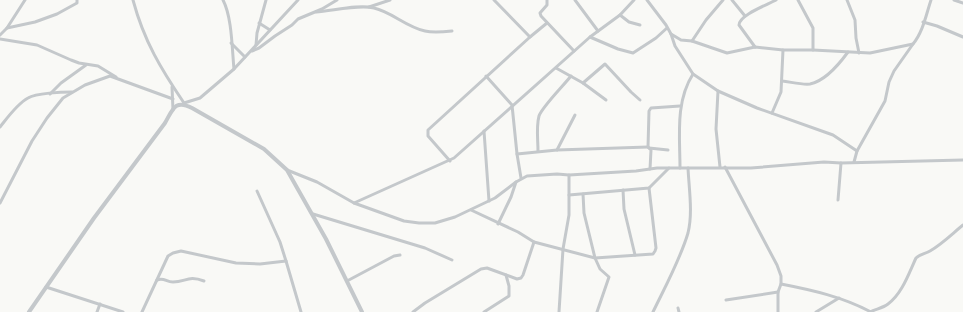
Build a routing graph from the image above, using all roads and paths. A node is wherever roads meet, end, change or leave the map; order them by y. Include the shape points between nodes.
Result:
1 (25, 0) edge
2 (77, 0) edge
3 (133, 0) edge
4 (223, 0) edge
5 (266, 0) edge
6 (298, 0) edge
7 (337, 0) edge
8 (390, 0) edge
9 (494, 0) edge
10 (547, 0) edge
11 (575, 0) edge
12 (634, 0) edge
13 (647, 0) edge
14 (723, 0) edge
15 (732, 0) edge
16 (776, 0) edge
17 (798, 0) edge
18 (847, 0) edge
19 (931, 0) edge
20 (954, 0) edge
21 (963, 3) edge
22 (369, 7) junction
23 (316, 12) junction
24 (620, 15) junction
25 (745, 16) junction
26 (923, 22) junction
27 (259, 23) junction
28 (547, 23) junction
29 (640, 25) dead end
30 (7, 28) junction
31 (668, 28) junction
32 (270, 30) junction
33 (452, 31) dead end
34 (598, 31) junction
35 (671, 34) junction
36 (0, 35) edge
37 (530, 37) junction
38 (590, 37) junction
39 (0, 38) edge
40 (963, 38) edge
41 (692, 41) junction
42 (231, 43) junction
43 (913, 44) junction
44 (256, 45) junction
45 (755, 47) junction
46 (783, 50) junction
47 (813, 50) junction
48 (250, 51) junction
49 (574, 51) junction
50 (848, 52) junction
51 (859, 53) junction
52 (245, 57) junction
53 (87, 65) junction
54 (556, 68) junction
55 (234, 69) junction
56 (693, 74) junction
57 (486, 76) junction
58 (571, 76) junction
59 (117, 78) junction
60 (782, 81) junction
61 (583, 83) junction
62 (172, 85) junction
63 (718, 90) junction
64 (73, 92) junction
65 (50, 94) junction
66 (173, 99) junction
67 (606, 100) dead end
68 (640, 100) dead end
69 (184, 103) junction
70 (512, 105) junction
71 (680, 106) junction
72 (173, 110) junction
73 (772, 113) junction
74 (575, 115) dead end
75 (0, 127) edge
76 (484, 131) junction
77 (649, 148) junction
78 (557, 150) junction
79 (668, 150) dead end
80 (538, 151) junction
81 (857, 151) junction
82 (517, 154) junction
83 (963, 160) edge
84 (450, 161) junction
85 (854, 162) junction
86 (841, 163) junction
87 (720, 167) junction
88 (725, 167) junction
89 (670, 168) junction
90 (680, 168) junction
91 (688, 168) junction
92 (650, 169) junction
93 (287, 170) junction
94 (569, 175) junction
95 (521, 178) junction
96 (516, 182) junction
97 (649, 188) junction
98 (623, 190) junction
99 (257, 191) dead end
100 (583, 194) junction
101 (569, 195) junction
102 (838, 200) dead end
103 (489, 201) junction
104 (0, 203) edge
105 (354, 203) junction
106 (471, 210) junction
107 (313, 214) junction
108 (498, 224) junction
109 (963, 225) edge
110 (534, 242) junction
111 (563, 249) junction
112 (400, 255) dead end
113 (635, 255) junction
114 (596, 258) junction
115 (452, 260) dead end
116 (286, 261) junction
117 (506, 275) junction
118 (157, 280) junction
119 (204, 281) dead end
120 (347, 281) junction
121 (781, 284) junction
122 (46, 287) junction
123 (778, 292) junction
124 (839, 298) junction
125 (726, 300) dead end
126 (100, 304) junction
127 (678, 308) dead end
128 (29, 312) edge
129 (97, 312) edge
130 (123, 312) edge
131 (142, 312) edge
132 (301, 312) edge
133 (362, 312) edge
134 (413, 312) edge
135 (484, 312) edge
136 (559, 312) edge
137 (597, 312) edge
138 (653, 312) edge
139 (679, 312) edge
140 (778, 312) edge
141 (816, 312) edge
142 (871, 312) edge

1 - 30 street
2 - 30 street via 77,3 49,17
3 - 62 street via 152,53
4 - 42 street via 229,16
5 - 27 street
6 - 32 street
7 - 23 street
8 - 22 street
9 - 37 street
10 - 28 street via 547,5 540,13
11 - 34 street
12 - 24 street
13 - 31 street
14 - 41 street
15 - 25 street
16 - 25 street
17 - 47 street via 813,28
18 - 51 street via 855,20
19 - 26 street
20 - 21 street
22 - 23 street
22 - 33 street via 426,32
23 - 48 street via 298,19 259,48
24 - 29 street via 629,22
24 - 34 street
25 - 45 street via 739,26
26 - 40 street
26 - 43 street via 922,31
27 - 32 street
27 - 44 street
28 - 37 street
28 - 49 street
30 - 36 street
31 - 35 street
31 - 38 street via 633,53
32 - 44 street
34 - 38 street
35 - 41 street via 681,40
35 - 56 street via 675,46
37 - 57 street
38 - 49 street
39 - 53 street via 37,44
41 - 45 street via 727,53
42 - 52 street
42 - 55 street
43 - 51 street
43 - 81 street via 894,71 885,101
44 - 48 street
45 - 46 street
46 - 47 street
46 - 60 street
47 - 50 street
48 - 52 street
49 - 54 street
50 - 51 street
50 - 60 street via 837,66 817,82 809,84
52 - 55 street
53 - 59 street via 98,66
53 - 65 street
54 - 58 street
54 - 70 street
55 - 69 street via 200,98
56 - 63 street
56 - 71 street
57 - 70 street
57 - 84 street via 428,130 428,136
58 - 61 street
58 - 80 street via 539,116
59 - 64 street via 107,76
59 - 66 street
60 - 73 street via 781,92
61 - 67 street
61 - 68 street via 606,64
62 - 66 street
62 - 69 street
63 - 73 street
63 - 87 street via 716,129
64 - 65 street
64 - 104 street via 63,98 47,118
65 - 75 street via 28,98
66 - 72 street
69 - 72 street via 178,104
69 - 93 street via 264,150
70 - 76 street
70 - 82 street
71 - 77 street via 651,108
71 - 90 street
72 - 122 street
73 - 81 street via 833,135
74 - 78 street
76 - 84 street
76 - 103 street
77 - 78 street
77 - 79 street
77 - 92 street
78 - 80 street
80 - 82 street
81 - 85 street
82 - 95 street
83 - 85 street
84 - 105 street
85 - 86 street
86 - 88 street
86 - 102 street
87 - 88 street
87 - 91 street
88 - 121 street via 777,265
89 - 90 street
89 - 92 street
89 - 97 street
90 - 91 street
91 - 138 street via 688,232
92 - 94 street
93 - 105 street via 317,182
93 - 107 street
94 - 95 street via 532,175
94 - 101 street
95 - 96 street
96 - 103 street
96 - 108 street
97 - 98 street
97 - 113 street via 655,251 653,254
98 - 100 street
98 - 113 street via 624,208
99 - 116 street
100 - 101 street
100 - 114 street via 584,213
101 - 111 street via 569,215
103 - 106 street
105 - 106 street via 419,224 435,223
106 - 108 street
107 - 115 street via 424,248
107 - 120 street
108 - 110 street
109 - 142 street via 928,253 919,255 896,296 888,304
110 - 111 street
110 - 117 street via 521,278
111 - 114 street
111 - 136 street
112 - 120 street
113 - 114 street
114 - 137 street via 600,270 609,277
116 - 118 street via 236,263 181,251 168,256
116 - 132 street
117 - 134 street via 487,268 481,269
117 - 135 street via 510,286 509,296
118 - 119 street via 163,278 172,282 193,277
118 - 131 street
120 - 133 street
121 - 123 street
121 - 124 street
122 - 126 street
122 - 128 street
123 - 125 street
123 - 140 street
124 - 141 street
124 - 142 street
126 - 129 street
126 - 130 street
127 - 139 street

